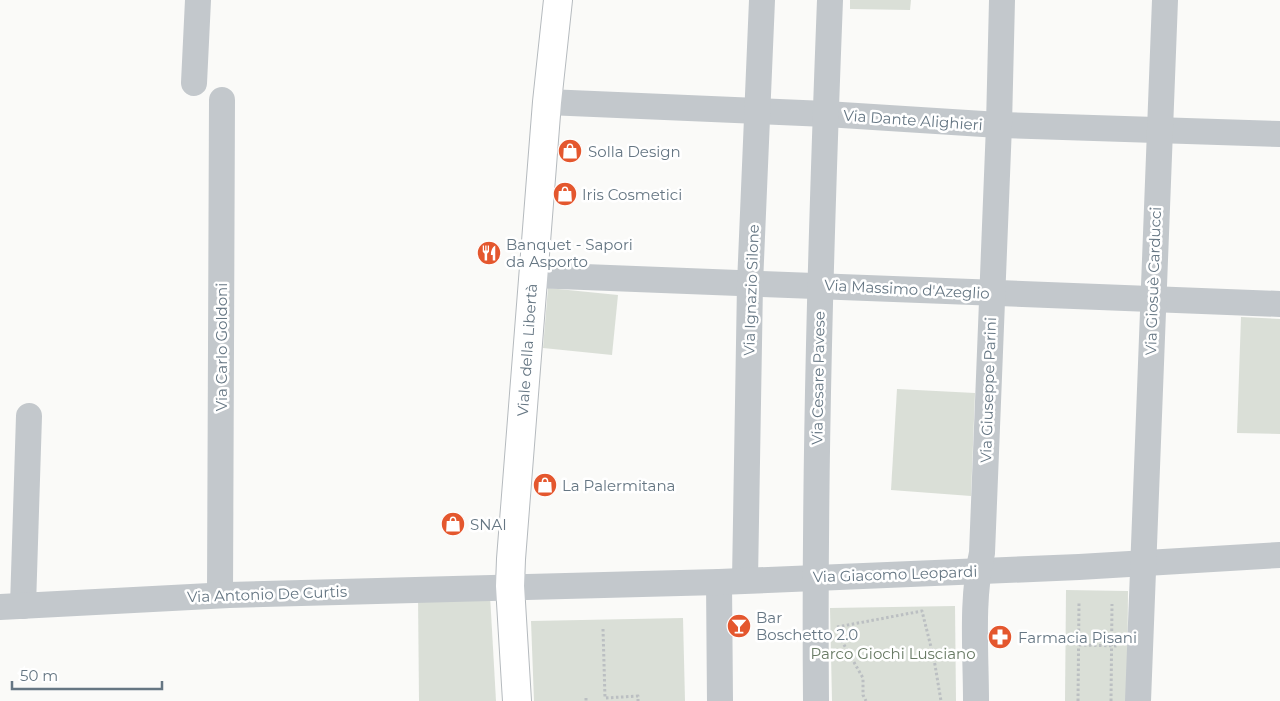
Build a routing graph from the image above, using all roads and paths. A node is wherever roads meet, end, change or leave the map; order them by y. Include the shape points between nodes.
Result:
1 (198, 0) edge
2 (558, 0) edge
3 (762, 0) edge
4 (830, 0) edge
5 (1002, 0) edge
6 (1165, 0) edge
7 (194, 83) dead end
8 (222, 100) dead end
9 (547, 102) junction
10 (759, 113) junction
11 (826, 114) junction
12 (999, 125) junction
13 (1159, 131) junction
14 (1280, 134) edge
15 (533, 275) junction
16 (750, 284) junction
17 (820, 285) junction
18 (992, 293) junction
19 (1153, 300) junction
20 (1280, 304) edge
21 (30, 416) dead end
22 (1280, 555) edge
23 (1142, 563) junction
24 (978, 570) junction
25 (814, 577) junction
26 (732, 581) junction
27 (510, 586) junction
28 (220, 595) junction
29 (1079, 602) dead end
30 (1112, 604) dead end
31 (12, 606) edge
32 (603, 629) dead end
33 (1078, 645) junction
34 (1111, 646) junction
35 (1140, 647) junction
36 (517, 701) edge
37 (638, 701) edge
38 (720, 701) edge
39 (816, 701) edge
40 (866, 701) edge
41 (942, 701) edge
42 (976, 701) edge
43 (1078, 701) edge
44 (1111, 701) edge
45 (1138, 701) edge

1 - 7 street
2 - 9 main road, Viale della Libertà
3 - 10 street, Via Ignazio Silone
4 - 11 street, Via Cesare Pavese
5 - 12 street, Via Giuseppe Parini
6 - 13 street, Via Giosuè Carducci
8 - 28 street, Via Carlo Goldoni
9 - 10 street, Via Dante Alighieri
9 - 15 main road, Viale della Libertà
10 - 11 street, Via Dante Alighieri
10 - 16 street, Via Ignazio Silone
11 - 12 street, Via Dante Alighieri
11 - 17 street, Via Cesare Pavese
12 - 13 street, Via Dante Alighieri
12 - 18 street, Via Giuseppe Parini
13 - 14 street, Via Dante Alighieri
13 - 19 street, Via Giosuè Carducci
15 - 16 street, Via Massimo d'Azeglio
15 - 27 main road, Viale della Libertà
16 - 17 street, Via Massimo d'Azeglio
16 - 26 street, Via Ignazio Silone
17 - 18 street, Via Massimo d'Azeglio
17 - 25 street, Via Cesare Pavese
18 - 19 street, Via Massimo d'Azeglio
18 - 24 street, Via Giuseppe Parini via 982,553
19 - 20 street, Via Massimo d'Azeglio
19 - 23 street, Via Giosuè Carducci
21 - 31 street, Via Antonio De Curtis
22 - 23 street, Via Giacomo Leopardi
23 - 24 street, Via Giacomo Leopardi
23 - 35 street, Via Giosuè Carducci
24 - 25 street, Via Giacomo Leopardi
24 - 42 street, Via Giuseppe Parini
25 - 26 street, Via Giacomo Leopardi
25 - 39 street, Via Cesare Pavese
26 - 27 street, Via Giacomo Leopardi
26 - 38 street, Via Ignazio Silone
27 - 28 street, Via Antonio De Curtis
27 - 36 main road, Viale della Libertà
28 - 31 street, Via Antonio De Curtis
29 - 33 path
30 - 34 path
32 - 37 path via 605,698 638,696
33 - 34 path
33 - 43 path
34 - 35 path
34 - 44 path
35 - 45 street, Via Giosuè Carducci
40 - 41 path via 863,678 835,628 922,611

